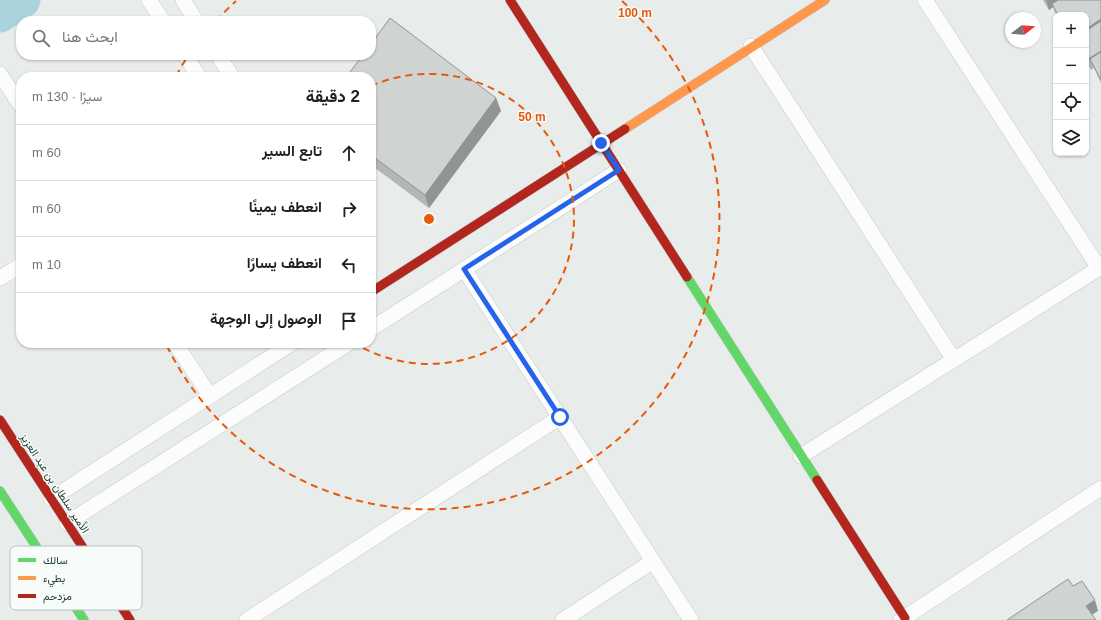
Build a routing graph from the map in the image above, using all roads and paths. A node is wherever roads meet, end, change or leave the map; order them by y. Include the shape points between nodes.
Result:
1 (149, 0) edge
2 (183, 0) edge
3 (510, 0) edge
4 (825, 0) edge
5 (926, 0) edge
6 (160, 16) edge
7 (193, 16) edge
8 (752, 46) junction
9 (188, 60) edge
10 (221, 60) edge
11 (196, 72) edge
12 (229, 72) edge
13 (0, 74) edge
14 (16, 98) edge
15 (601, 143) junction
16 (619, 170) junction
17 (16, 268) edge
18 (1100, 268) edge
19 (464, 269) junction
20 (0, 278) edge
21 (376, 289) edge
22 (376, 326) edge
23 (178, 348) edge
24 (284, 348) edge
25 (341, 348) edge
26 (954, 360) junction
27 (210, 396) junction
28 (560, 417) junction
29 (0, 420) edge
30 (801, 456) junction
31 (0, 491) edge
32 (1099, 494) edge
33 (51, 499) junction
34 (67, 523) junction
35 (36, 546) edge
36 (82, 546) edge
37 (653, 561) junction
38 (77, 610) edge
39 (124, 610) edge
40 (903, 619) edge
41 (84, 620) edge
42 (130, 620) edge
43 (247, 620) edge
44 (563, 620) edge
45 (691, 620) edge

1 - 6 street
2 - 7 street
3 - 15 street
4 - 8 street
5 - 18 street
8 - 15 street
8 - 26 street
9 - 11 street
10 - 12 street
13 - 14 street
15 - 16 street
15 - 21 street
16 - 19 street
16 - 30 street
17 - 20 street
18 - 26 street
19 - 22 street
19 - 28 street
23 - 27 street
24 - 27 street
25 - 34 street
26 - 30 street
27 - 33 street
28 - 37 street
28 - 43 street
29 - 33 street, الأمير سلطان بن عبد العزيز
30 - 40 street
31 - 35 street
32 - 40 street
33 - 34 street, الأمير سلطان بن عبد العزيز
34 - 36 street, الأمير سلطان بن عبد العزيز
37 - 44 street
37 - 45 street
38 - 41 street
39 - 42 street, الأمير سلطان بن عبد العزيز

